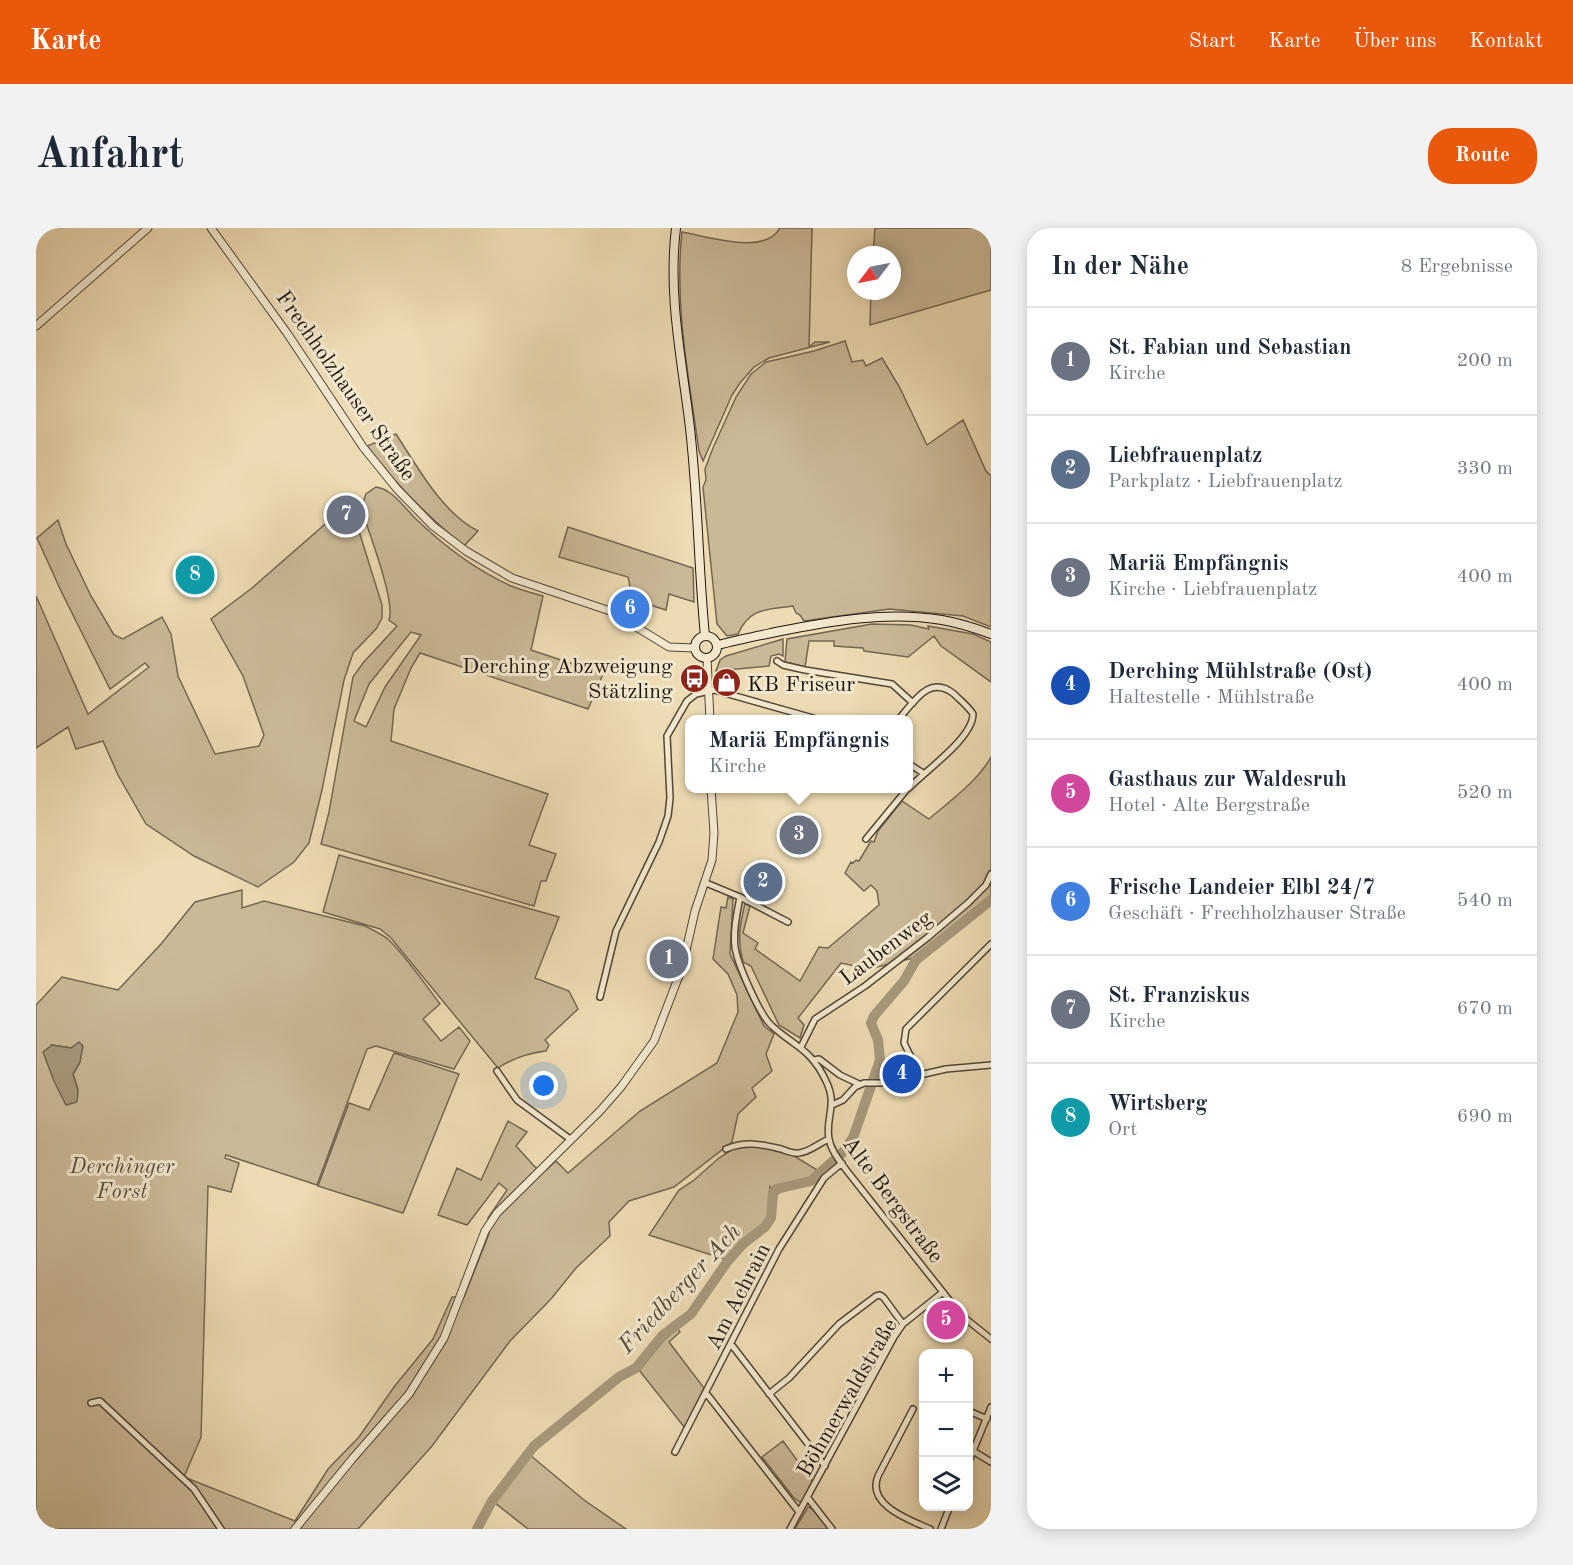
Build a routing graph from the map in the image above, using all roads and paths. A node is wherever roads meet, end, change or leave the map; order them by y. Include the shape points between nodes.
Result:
1 (148, 228) edge
2 (211, 228) edge
3 (676, 228) edge
4 (36, 326) edge
5 (991, 634) edge
6 (705, 636) junction
7 (717, 645) junction
8 (695, 648) junction
9 (707, 658) junction
10 (777, 661) dead end
11 (709, 690) junction
12 (913, 703) junction
13 (710, 715) edge
14 (802, 715) edge
15 (902, 715) edge
16 (913, 767) edge
17 (923, 773) junction
18 (913, 783) edge
19 (711, 793) edge
20 (904, 793) edge
21 (866, 839) dead end
22 (770, 866) dead end
23 (991, 874) edge
24 (706, 883) junction
25 (740, 897) junction
26 (747, 901) junction
27 (788, 922) dead end
28 (991, 944) edge
29 (600, 997) dead end
30 (801, 1047) junction
31 (814, 1060) junction
32 (991, 1065) edge
33 (498, 1071) dead end
34 (920, 1075) junction
35 (859, 1084) junction
36 (832, 1105) junction
37 (570, 1139) junction
38 (829, 1140) junction
39 (726, 1149) dead end
40 (841, 1162) junction
41 (943, 1292) junction
42 (903, 1324) junction
43 (991, 1339) edge
44 (731, 1344) junction
45 (706, 1393) junction
46 (769, 1394) junction
47 (91, 1403) dead end
48 (991, 1407) edge
49 (913, 1409) dead end
50 (973, 1413) edge
51 (987, 1419) junction
52 (973, 1451) joint
53 (675, 1452) dead end
54 (991, 1462) edge
55 (825, 1466) junction
56 (808, 1497) junction
57 (948, 1511) edge
58 (799, 1512) junction
59 (221, 1529) edge
60 (295, 1529) edge
61 (790, 1529) edge
62 (832, 1529) edge
63 (930, 1529) edge
64 (941, 1529) edge

1 - 4 street
2 - 8 street, Frechholzhauser Straße via 363,447 396,489 433,526 512,578 610,611 669,647
3 - 6 main road via 674,301 691,442
5 - 7 main road via 961,623 908,616 817,624
6 - 7 main road via 713,638
6 - 8 main road via 697,640
7 - 9 main road via 715,654
8 - 9 main road via 699,656
9 - 11 street
10 - 12 street via 805,670 892,684
11 - 13 street
11 - 14 street
11 - 29 street via 689,699 668,732 669,809 659,842 616,931
12 - 15 street
12 - 17 street via 931,687 938,686 946,688 973,714 971,728 960,742
16 - 17 street
17 - 18 street
19 - 24 street via 714,844
20 - 21 street
22 - 26 street
23 - 30 street, Laubenweg via 986,885 927,938 815,1019
24 - 25 street
24 - 37 street via 682,968 654,1041 600,1112
25 - 26 street
25 - 30 street, Alte Bergstraße via 735,934 738,960 769,1024
26 - 27 street
28 - 34 street via 906,1029 904,1043
30 - 31 street, Alte Bergstraße
31 - 35 street, Alte Bergstraße via 819,1059
31 - 36 street, Alte Bergstraße via 831,1090
32 - 34 street via 946,1068
33 - 37 street via 517,1100
34 - 35 street
35 - 36 street
36 - 38 street, Alte Bergstraße
37 - 60 street via 496,1212 444,1338 409,1394
38 - 39 street via 796,1154 759,1143
38 - 40 street, Alte Bergstraße
40 - 41 street, Alte Bergstraße
40 - 44 street, Am Achrain via 824,1178 792,1226
41 - 42 street, Böhmerwaldstraße
41 - 43 street, Alte Bergstraße via 960,1315
42 - 46 street via 884,1298 876,1296 839,1324
42 - 55 street, Böhmerwaldstraße
44 - 45 street, Am Achrain
44 - 46 street
45 - 53 street, Am Achrain
45 - 58 street
46 - 55 street
47 - 59 street via 100,1401 194,1489
48 - 51 street
49 - 63 street via 875,1487 891,1509
50 - 51 street
51 - 52 street
52 - 54 street
55 - 56 street, Böhmerwaldstraße
56 - 58 street, Böhmerwaldstraße
56 - 62 street
57 - 64 street
58 - 61 street, Böhmerwaldstraße

